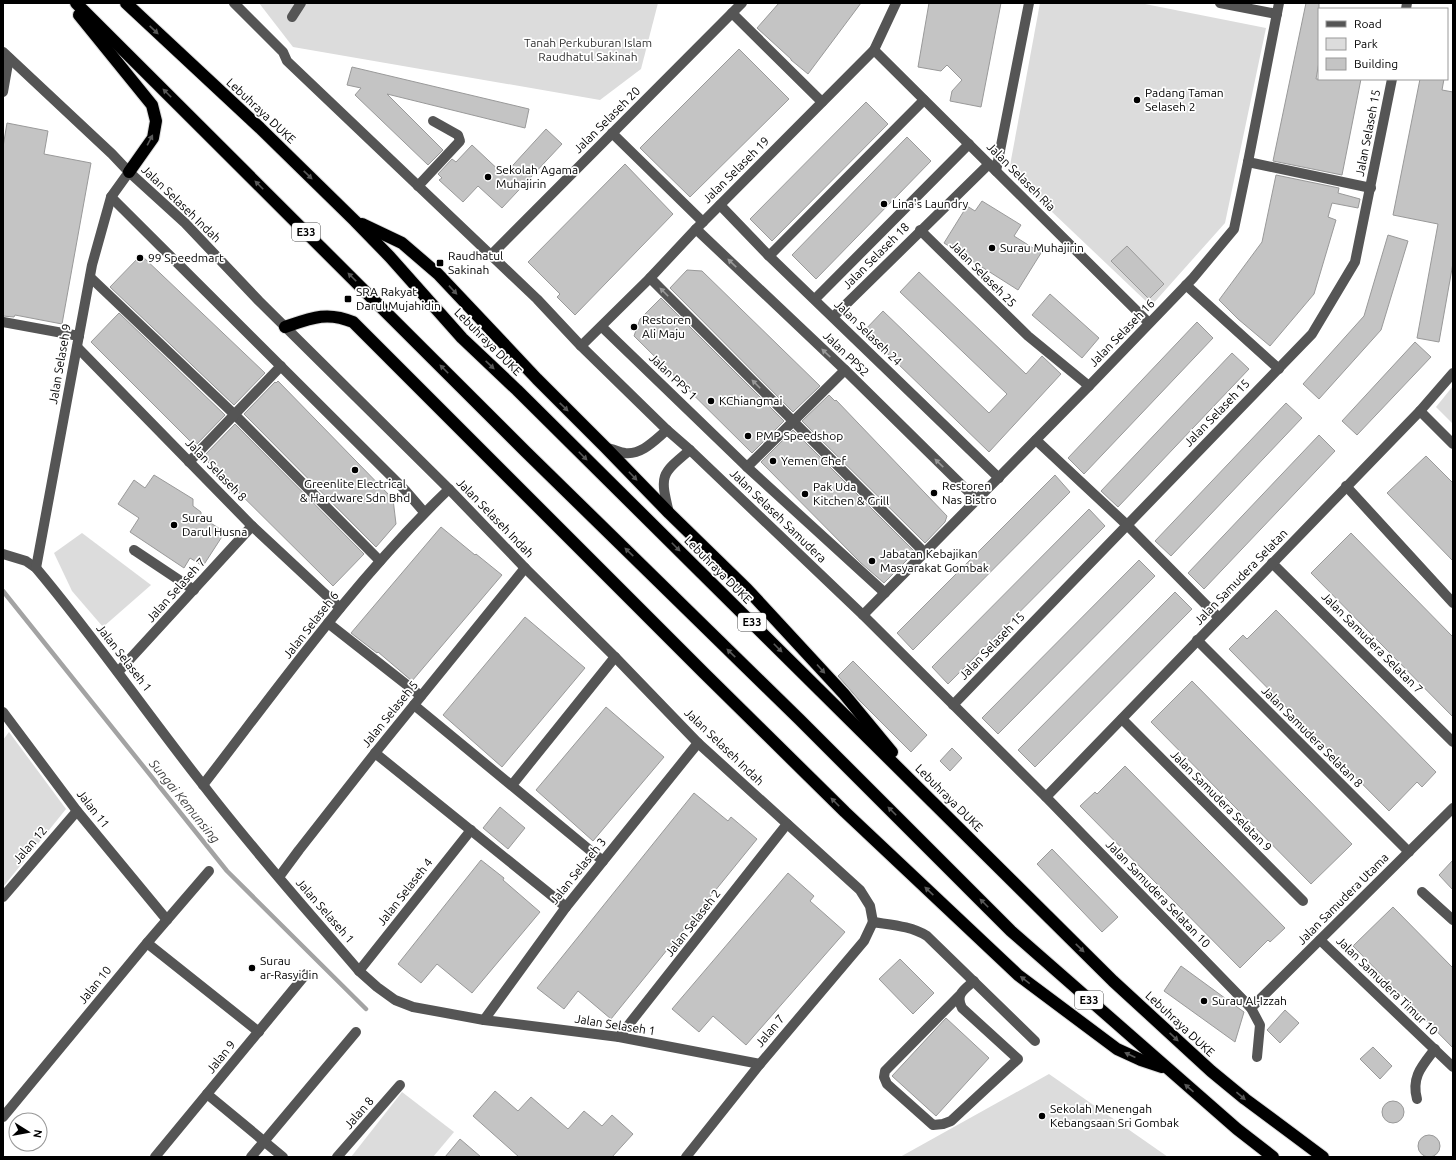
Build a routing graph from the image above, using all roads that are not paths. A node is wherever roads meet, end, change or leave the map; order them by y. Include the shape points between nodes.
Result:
1 (69, 3) edge
2 (76, 3) edge
3 (126, 3) edge
4 (234, 3) edge
5 (300, 3) edge
6 (742, 3) edge
7 (896, 3) edge
8 (1029, 3) edge
9 (1220, 3) edge
10 (1279, 3) edge
11 (732, 13) junction
12 (1277, 14) junction
13 (292, 17) dead end
14 (874, 50) junction
15 (6, 55) edge
16 (1392, 80) edge
17 (3, 92) edge
18 (924, 100) junction
19 (822, 102) junction
20 (433, 121) dead end
21 (612, 133) junction
22 (969, 144) junction
23 (1248, 162) junction
24 (988, 164) junction
25 (996, 171) junction
26 (129, 172) junction
27 (418, 186) junction
28 (1371, 188) junction
29 (111, 197) junction
30 (720, 205) junction
31 (356, 221) junction
32 (699, 225) junction
33 (920, 230) junction
34 (491, 255) junction
35 (769, 256) junction
36 (90, 277) junction
37 (650, 278) junction
38 (1186, 285) junction
39 (815, 299) junction
40 (833, 317) junction
41 (3, 322) edge
42 (1149, 323) junction
43 (602, 326) junction
44 (285, 327) junction
45 (79, 336) junction
46 (581, 346) junction
47 (77, 347) junction
48 (281, 366) junction
49 (1279, 369) junction
50 (845, 370) junction
51 (1453, 373) edge
52 (1089, 386) junction
53 (1420, 411) junction
54 (235, 415) junction
55 (793, 421) junction
56 (667, 430) junction
57 (1036, 440) junction
58 (1453, 444) edge
59 (606, 448) junction
60 (690, 450) junction
61 (189, 462) junction
62 (747, 467) junction
63 (999, 478) junction
64 (1346, 486) junction
65 (449, 489) junction
66 (977, 500) junction
67 (424, 512) junction
68 (669, 513) junction
69 (1127, 525) junction
70 (252, 526) junction
71 (134, 550) dead end
72 (925, 553) junction
73 (3, 554) edge
74 (380, 561) junction
75 (1272, 563) junction
76 (36, 568) junction
77 (525, 568) junction
78 (194, 590) junction
79 (885, 593) junction
80 (1453, 603) edge
81 (340, 608) junction
82 (863, 615) junction
83 (1219, 618) junction
84 (328, 624) junction
85 (1197, 640) junction
86 (615, 657) junction
87 (118, 672) junction
88 (421, 696) junction
89 (414, 705) junction
90 (953, 705) junction
91 (4, 717) edge
92 (1122, 719) junction
93 (1453, 742) edge
94 (698, 743) junction
95 (375, 753) junction
96 (203, 784) junction
97 (512, 786) junction
98 (1046, 798) junction
99 (1453, 808) edge
100 (77, 811) junction
101 (944, 812) junction
102 (786, 824) junction
103 (471, 830) junction
104 (1409, 852) junction
105 (603, 861) junction
106 (209, 871) dead end
107 (279, 878) junction
108 (1422, 892) dead end
109 (3, 897) edge
110 (1303, 901) dead end
111 (566, 907) junction
112 (167, 920) junction
113 (1453, 920) edge
114 (874, 922) junction
115 (1320, 940) junction
116 (146, 943) junction
117 (359, 971) junction
118 (306, 974) dead end
119 (974, 981) junction
120 (960, 995) junction
121 (1251, 1008) junction
122 (484, 1020) junction
123 (259, 1032) junction
124 (356, 1032) dead end
125 (619, 1037) junction
126 (1035, 1041) dead end
127 (1435, 1050) junction
128 (1257, 1057) dead end
129 (760, 1064) junction
130 (1453, 1067) edge
131 (1167, 1068) junction
132 (400, 1085) dead end
133 (207, 1094) junction
134 (1417, 1099) dead end
135 (3, 1117) edge
136 (265, 1141) junction
137 (155, 1157) edge
138 (252, 1157) edge
139 (283, 1157) edge
140 (337, 1157) edge
141 (686, 1157) edge
142 (1273, 1157) edge
143 (1324, 1157) edge

26 -> 1 highway via 153,138 156,121 152,105
131 -> 2 highway, E33 via 1011,931
3 -> 31 highway, Lebuhraya DUKE / E33
4 - 27 street, Jalan Selaseh Samudera via 283,52 287,61
5 - 13 street
6 - 11 street, Jalan Selaseh 20
7 - 14 street, Jalan Selaseh 19
8 - 25 street
9 - 12 street
10 - 12 street, Jalan Selaseh 16
11 - 19 street
11 - 21 street, Jalan Selaseh 20
12 - 23 street, Jalan Selaseh 16
14 - 18 street, Jalan Selaseh Ria
14 - 19 street, Jalan Selaseh 19
15 - 17 street
15 - 26 street, Jalan Selaseh Indah
16 - 28 street, Jalan Selaseh 15
18 - 22 street, Jalan Selaseh Ria
18 - 35 street
19 - 30 street, Jalan Selaseh 19
20 - 27 street via 458,135 460,141
21 - 32 street, Jalan PPS2
21 - 34 street, Jalan Selaseh 20
22 - 24 street, Jalan Selaseh Ria
22 - 39 street, Jalan Selaseh 18
23 - 28 street
23 - 38 street, Jalan Selaseh 16 via 1234,229
24 - 25 street, Jalan Selaseh Ria
24 - 33 street, Jalan Selaseh 18
25 - 42 street, Jalan Selaseh Ria
26 - 29 street, Jalan Selaseh 9
26 - 44 street, Jalan Selaseh Indah via 185,223
27 - 34 street, Jalan Selaseh Samudera
28 - 49 street, Jalan Selaseh 15 via 1355,262 1312,334
29 - 36 street, Jalan Selaseh 9
29 - 48 street
30 - 32 street, Jalan Selaseh 19
30 - 35 street, Jalan Selaseh 24
31 -> 59 highway via 402,242 421,258 536,379
31 -> 101 highway, Lebuhraya DUKE / E33 via 462,338
32 - 37 street, Jalan Selaseh 19
50 -> 32 street, Jalan PPS2
33 - 40 street, Jalan Selaseh 18
33 - 52 street, Jalan Selaseh 25 via 1028,336
34 - 46 street, Jalan Selaseh Samudera
35 - 39 street, Jalan Selaseh 24
36 - 45 street, Jalan Selaseh 9
36 - 54 street
37 - 43 street, Jalan Selaseh 19
55 -> 37 street
38 - 42 street, Jalan Selaseh 16
38 - 49 street
39 - 40 street, Jalan Selaseh 24
40 - 63 street, Jalan Selaseh 24
41 - 45 street
42 - 52 street, Jalan Selaseh 16
43 - 46 street, Jalan Selaseh 19
43 - 62 street, Jalan PPS 1
44 - 65 street, Jalan Selaseh Indah
131 -> 44 highway via 1141,1060 1117,1048 1018,974 834,801 353,322 341,317 328,316
45 - 47 street, Jalan Selaseh 9
46 - 56 street, Jalan Selaseh Samudera
47 - 61 street, Jalan Selaseh 8
47 - 76 street, Jalan Selaseh 9
48 - 54 street
48 - 67 street
49 - 69 street, Jalan Selaseh 15
50 - 55 street
66 -> 50 street, Jalan PPS2
51 - 53 street, Jalan Samudera Selatan
52 - 57 street, Jalan Selaseh 16
53 - 58 street
53 - 64 street, Jalan Samudera Selatan
54 - 61 street
54 - 74 street
55 - 62 street
55 - 72 street
56 - 59 street via 639,452 626,453
56 - 60 street, Jalan Selaseh Samudera
57 - 63 street, Jalan Selaseh 16
57 - 69 street
59 -> 68 highway
60 - 68 street via 669,467 664,478
60 - 82 street, Jalan Selaseh Samudera
61 - 70 street, Jalan Selaseh 8
62 - 79 street, Jalan PPS 1
63 - 66 street, Jalan Selaseh 16
64 - 75 street, Jalan Samudera Selatan
64 - 80 street
65 - 67 street, Jalan Selaseh 6
65 - 77 street, Jalan Selaseh Indah
66 - 72 street, Jalan Selaseh 16
67 - 74 street, Jalan Selaseh 6
68 -> 101 highway via 748,589 844,694
69 - 83 street
69 - 90 street, Jalan Selaseh 15
70 - 78 street, Jalan Selaseh 7
70 - 81 street, Jalan Selaseh 8
71 - 78 street
72 - 79 street, Jalan Selaseh 16
73 - 76 street, Jalan Selaseh 1 via 26,561
74 - 81 street, Jalan Selaseh 6
75 - 83 street, Jalan Samudera Selatan
75 - 93 street, Jalan Samudera Selatan 7
76 - 87 street, Jalan Selaseh 1
77 - 86 street, Jalan Selaseh Indah
77 - 88 street, Jalan Selaseh 5
78 - 87 street, Jalan Selaseh 7
79 - 82 street, Jalan Selaseh 16
81 - 84 street, Jalan Selaseh 6
82 - 90 street, Jalan Selaseh Samudera
83 - 85 street, Jalan Samudera Selatan
84 - 88 street
84 - 96 street, Jalan Selaseh 6
85 - 92 street, Jalan Samudera Selatan
85 - 104 street, Jalan Samudera Selatan 8
86 - 94 street, Jalan Selaseh Indah
86 - 97 street
87 - 96 street, Jalan Selaseh 1
88 - 89 street, Jalan Selaseh 5
89 - 95 street, Jalan Selaseh 5
89 - 97 street
90 - 98 street, Jalan Selaseh Samudera
91 - 100 street, Jalan 11
92 - 98 street, Jalan Samudera Selatan
92 - 110 street, Jalan Samudera Selatan 9
94 - 102 street, Jalan Selaseh Indah
94 - 105 street, Jalan Selaseh 3
95 - 103 street
95 - 107 street, Jalan Selaseh 5
96 - 107 street, Jalan Selaseh 1
97 - 105 street
98 - 121 street, Jalan Samudera Selatan 10
99 - 104 street, Jalan Samudera Utama
100 - 109 street, Jalan 12
100 - 112 street, Jalan 11
101 -> 143 highway, Lebuhraya DUKE / E33 via 1114,980 1211,1071 1245,1100
102 - 114 street, Jalan Selaseh Indah via 860,890 870,906
102 - 125 street, Jalan Selaseh 2
103 - 111 street
103 - 117 street, Jalan Selaseh 4
104 - 115 street, Jalan Samudera Utama
105 - 111 street, Jalan Selaseh 3
106 - 112 street, Jalan 10
107 - 117 street, Jalan Selaseh 1
108 - 113 street
111 - 122 street, Jalan Selaseh 3
112 - 116 street, Jalan 10
114 - 119 street via 901,926 924,934
114 - 129 street, Jalan 7 via 864,941
115 - 121 street, Jalan Samudera Utama
115 - 127 street, Jalan Samudera Timur 10
116 - 123 street
116 - 135 street, Jalan 10
117 - 122 street, Jalan Selaseh 1 via 389,995 413,1007
118 - 123 street, Jalan 9
119 - 120 street
119 - 126 street
120 - 120 street via 958,1002 962,1008 1018,1059 951,1121 933,1125 887,1084 885,1071
121 - 128 street, Jalan Samudera Selatan 10 via 1260,1025
122 - 125 street, Jalan Selaseh 1
123 - 133 street, Jalan 9
124 - 136 street
125 - 129 street, Jalan Selaseh 1
127 - 130 street, Jalan Samudera Timur 10
127 - 134 street via 1418,1072 1414,1090
129 - 141 street, Jalan 7
142 -> 131 highway, E33
132 - 140 street, Jalan 8
133 - 136 street
133 - 137 street, Jalan 9
136 - 138 street
136 - 139 street

